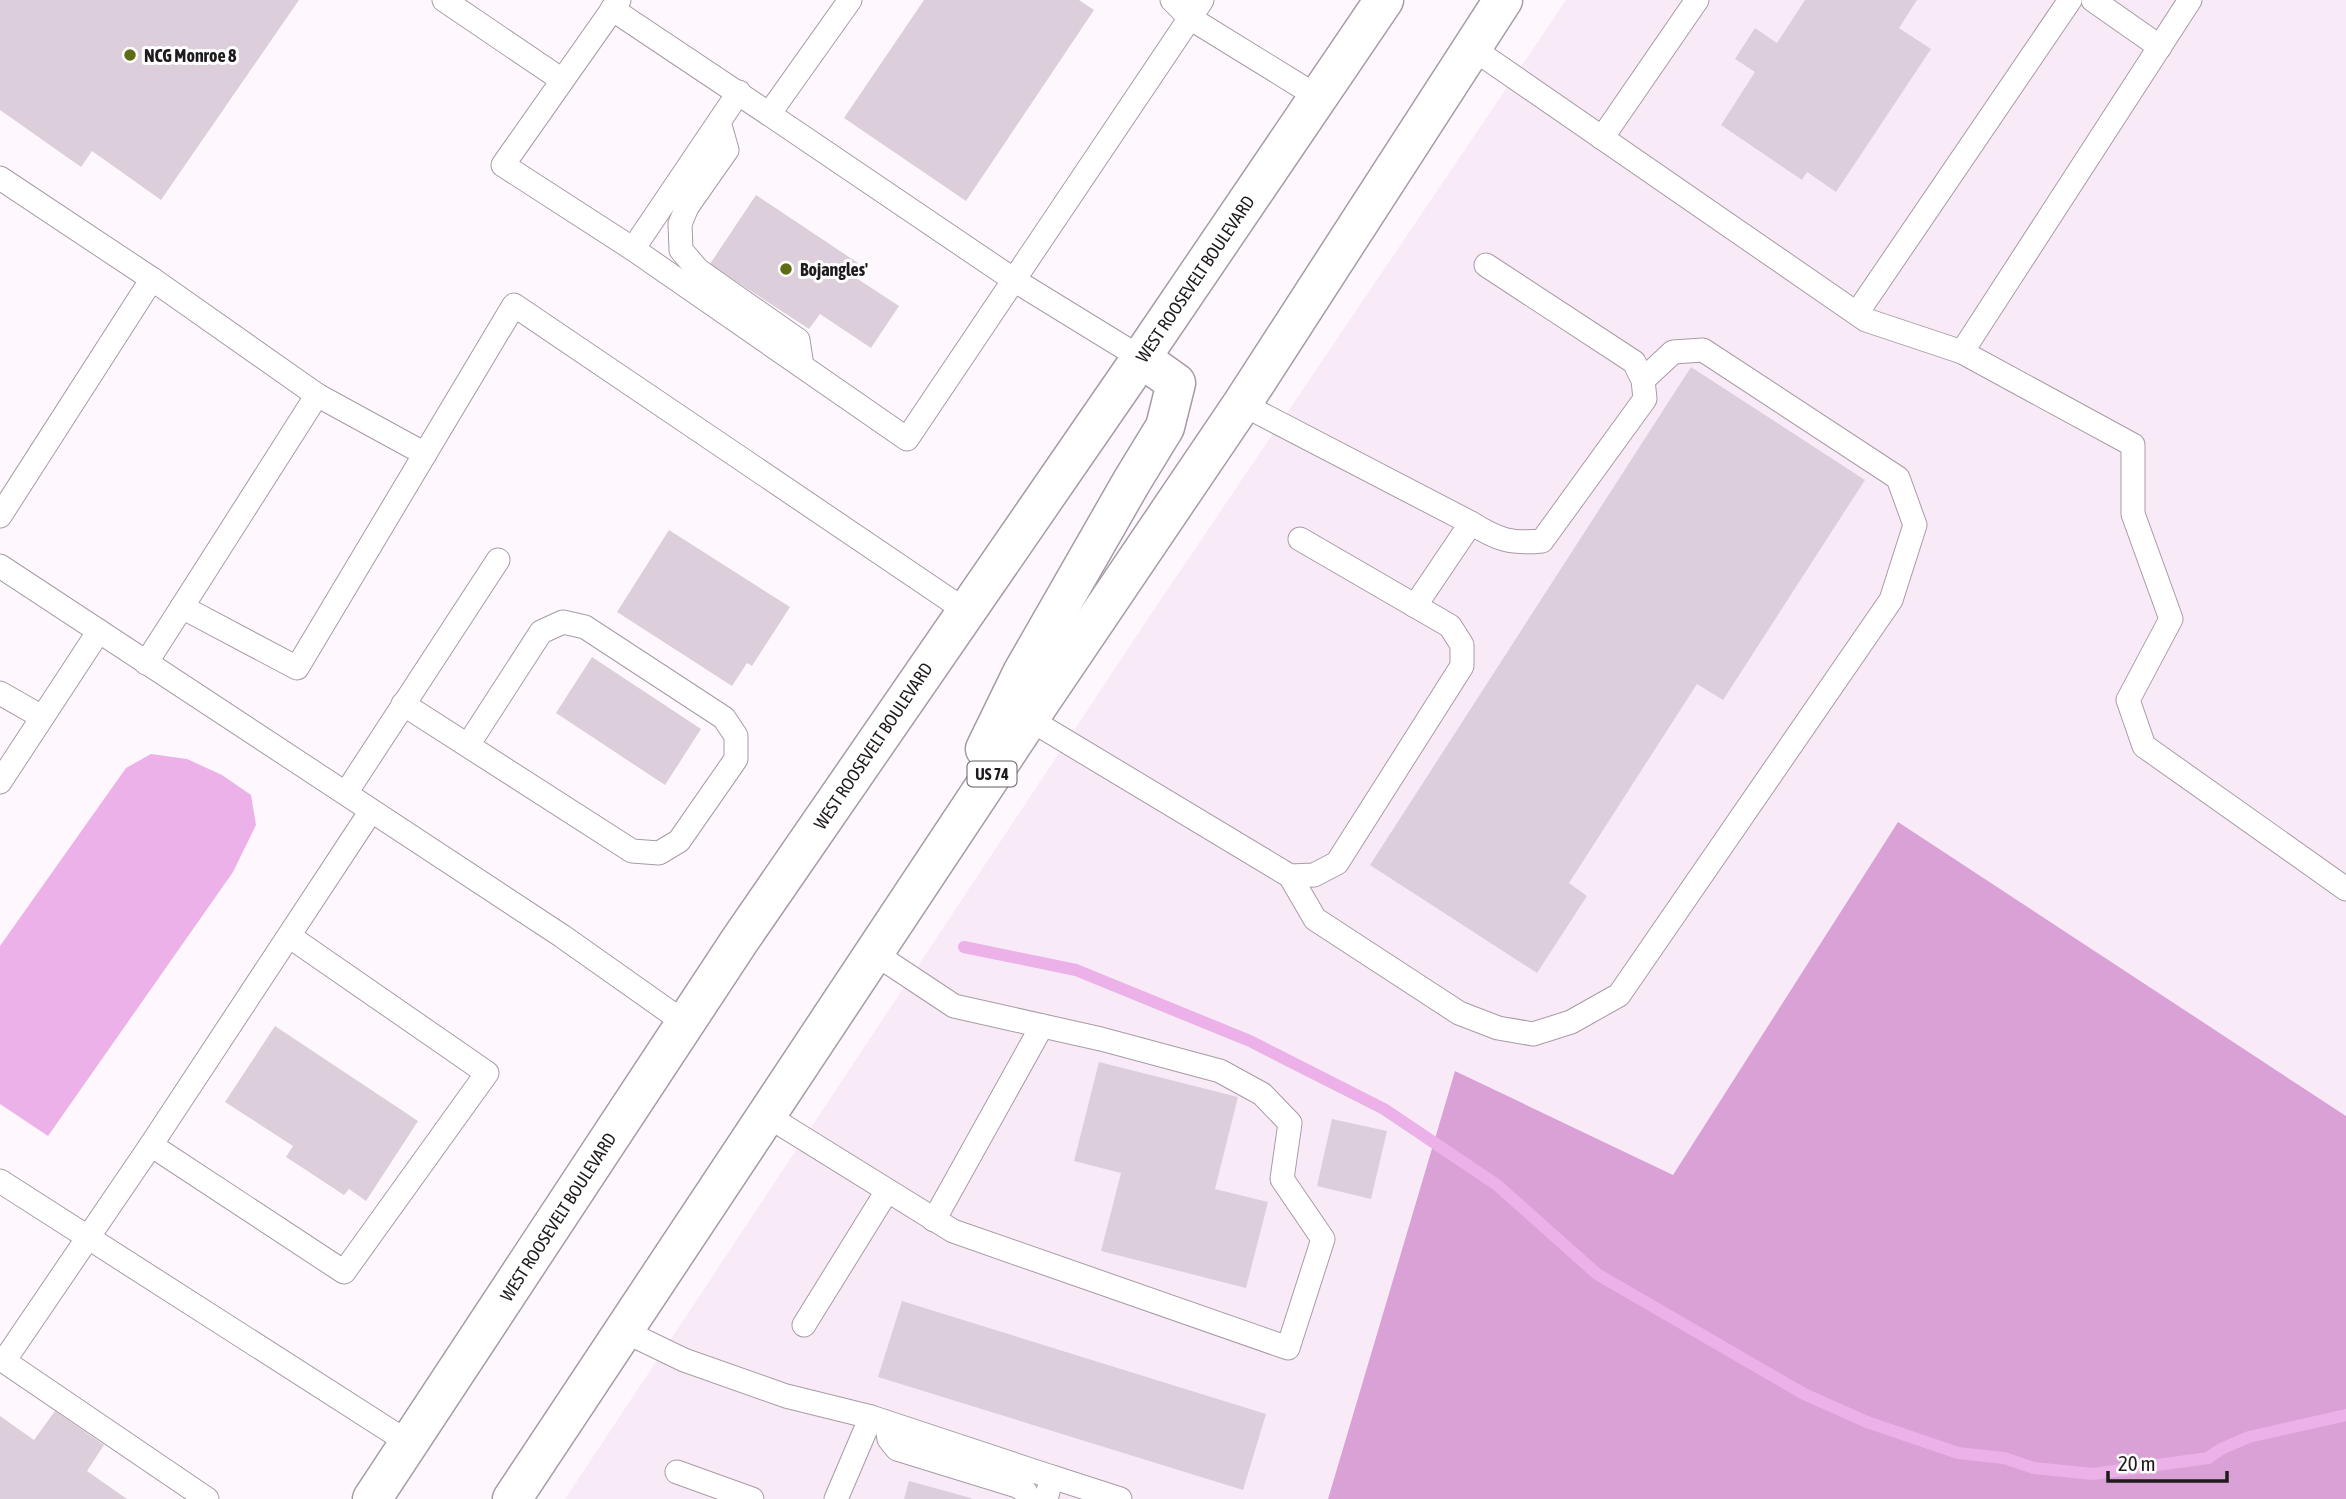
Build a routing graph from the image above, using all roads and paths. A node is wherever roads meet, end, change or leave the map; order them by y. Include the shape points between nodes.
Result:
1 (444, 0) edge
2 (850, 0) edge
3 (1171, 0) edge
4 (1384, 0) edge
5 (1503, 0) edge
6 (1697, 0) edge
7 (2070, 0) edge
8 (2093, 0) edge
9 (2190, 0) edge
10 (615, 5) edge
11 (1196, 9) edge
12 (2160, 47) junction
13 (1472, 48) junction
14 (562, 80) junction
15 (739, 92) junction
16 (1318, 97) junction
17 (769, 114) junction
18 (719, 122) junction
19 (1602, 138) junction
20 (0, 178) edge
21 (633, 249) junction
22 (1486, 265) dead end
23 (152, 279) junction
24 (1014, 280) junction
25 (1857, 313) junction
26 (1962, 352) junction
27 (1141, 358) junction
28 (802, 366) junction
29 (1643, 380) junction
30 (317, 395) junction
31 (1242, 404) junction
32 (425, 454) junction
33 (0, 516) edge
34 (1471, 523) junction
35 (1300, 539) dead end
36 (498, 560) dead end
37 (0, 566) edge
38 (1415, 606) junction
39 (182, 607) junction
40 (966, 611) junction
41 (99, 631) junction
42 (146, 663) junction
43 (0, 693) edge
44 (403, 704) junction
45 (42, 717) junction
46 (1029, 719) junction
47 (468, 746) junction
48 (0, 782) edge
49 (346, 793) junction
50 (371, 811) junction
51 (926, 874) junction
52 (1290, 876) junction
53 (2346, 889) edge
54 (289, 936) junction
55 (874, 953) junction
56 (685, 1023) junction
57 (1042, 1026) junction
58 (766, 1115) junction
59 (151, 1145) junction
60 (0, 1181) edge
61 (887, 1191) junction
62 (934, 1220) junction
63 (89, 1238) junction
64 (804, 1325) dead end
65 (624, 1331) junction
66 (878, 1420) junction
67 (409, 1443) junction
68 (677, 1472) dead end
69 (1052, 1476) junction
70 (207, 1499) edge
71 (372, 1499) edge
72 (512, 1499) edge
73 (752, 1499) edge
74 (836, 1499) edge
75 (1030, 1499) edge
76 (1046, 1499) edge
77 (1120, 1499) edge

1 - 14 lane
2 - 17 lane
3 - 11 lane
4 - 16 highway, WEST ROOSEVELT BOULEVARD
5 - 13 highway, US 74
6 - 19 lane
7 - 25 lane
8 - 12 lane
9 - 12 lane
10 - 14 lane
10 - 15 lane
11 - 16 lane
11 - 24 lane
12 - 26 lane
13 - 19 lane
13 - 31 highway, US 74
14 - 21 lane via 503,165
15 - 17 lane
15 - 18 lane
16 - 27 highway, WEST ROOSEVELT BOULEVARD
17 - 24 lane
18 - 21 lane
18 - 28 lane via 727,150 687,207 680,223 681,250 698,270 798,340
19 - 25 lane
20 - 23 lane
21 - 28 lane
22 - 29 lane via 1634,362
23 - 30 lane
23 - 33 lane
24 - 27 lane
24 - 28 lane via 907,439
25 - 26 lane
26 - 53 lane via 2133,445 2133,514 2171,619 2128,700 2144,746
27 - 40 highway, WEST ROOSEVELT BOULEVARD
27 - 51 highway via 1176,383 1166,427 1022,673
29 - 34 lane via 1645,399 1542,541 1495,538
29 - 52 lane via 1673,352 1703,351 1898,478 1915,525 1891,600 1619,995 1572,1022 1533,1034 1499,1028 1459,1013 1315,919
30 - 32 lane
30 - 39 lane
31 - 34 lane
31 - 46 highway, US 74
32 - 39 lane via 297,668
32 - 40 lane via 514,305
34 - 38 lane
35 - 38 lane
36 - 44 lane
37 - 41 lane
38 - 52 lane via 1450,626 1462,645 1462,666 1337,863 1314,875
39 - 42 lane
40 - 56 highway, WEST ROOSEVELT BOULEVARD
41 - 42 lane
41 - 45 lane
42 - 49 lane
43 - 45 lane
44 - 47 lane
44 - 49 lane
45 - 48 lane
46 - 51 highway, US 74
46 - 52 lane
47 - 47 lane via 632,851 659,853 679,841 736,759 736,736 724,718 585,627 563,622 541,632
49 - 50 lane
50 - 54 lane
50 - 56 lane
51 - 55 highway, US 74
54 - 59 lane
54 - 59 lane via 486,1073 344,1272
55 - 57 lane via 954,1006
55 - 58 highway, US 74
56 - 67 highway, WEST ROOSEVELT BOULEVARD
57 - 62 lane
57 - 62 lane via 1220,1071 1262,1094 1290,1123 1282,1179 1323,1239 1288,1348 953,1231
58 - 61 lane
58 - 65 highway, US 74
59 - 63 lane
60 - 63 lane
61 - 62 lane
61 - 64 lane
63 - 67 lane
63 - 70 lane via 4,1361
65 - 66 lane via 684,1360 786,1396
65 - 72 highway, US 74
66 - 69 lane
66 - 74 lane
66 - 75 lane via 897,1449 1017,1486
67 - 71 highway, WEST ROOSEVELT BOULEVARD
68 - 73 lane
69 - 76 lane
69 - 77 lane

